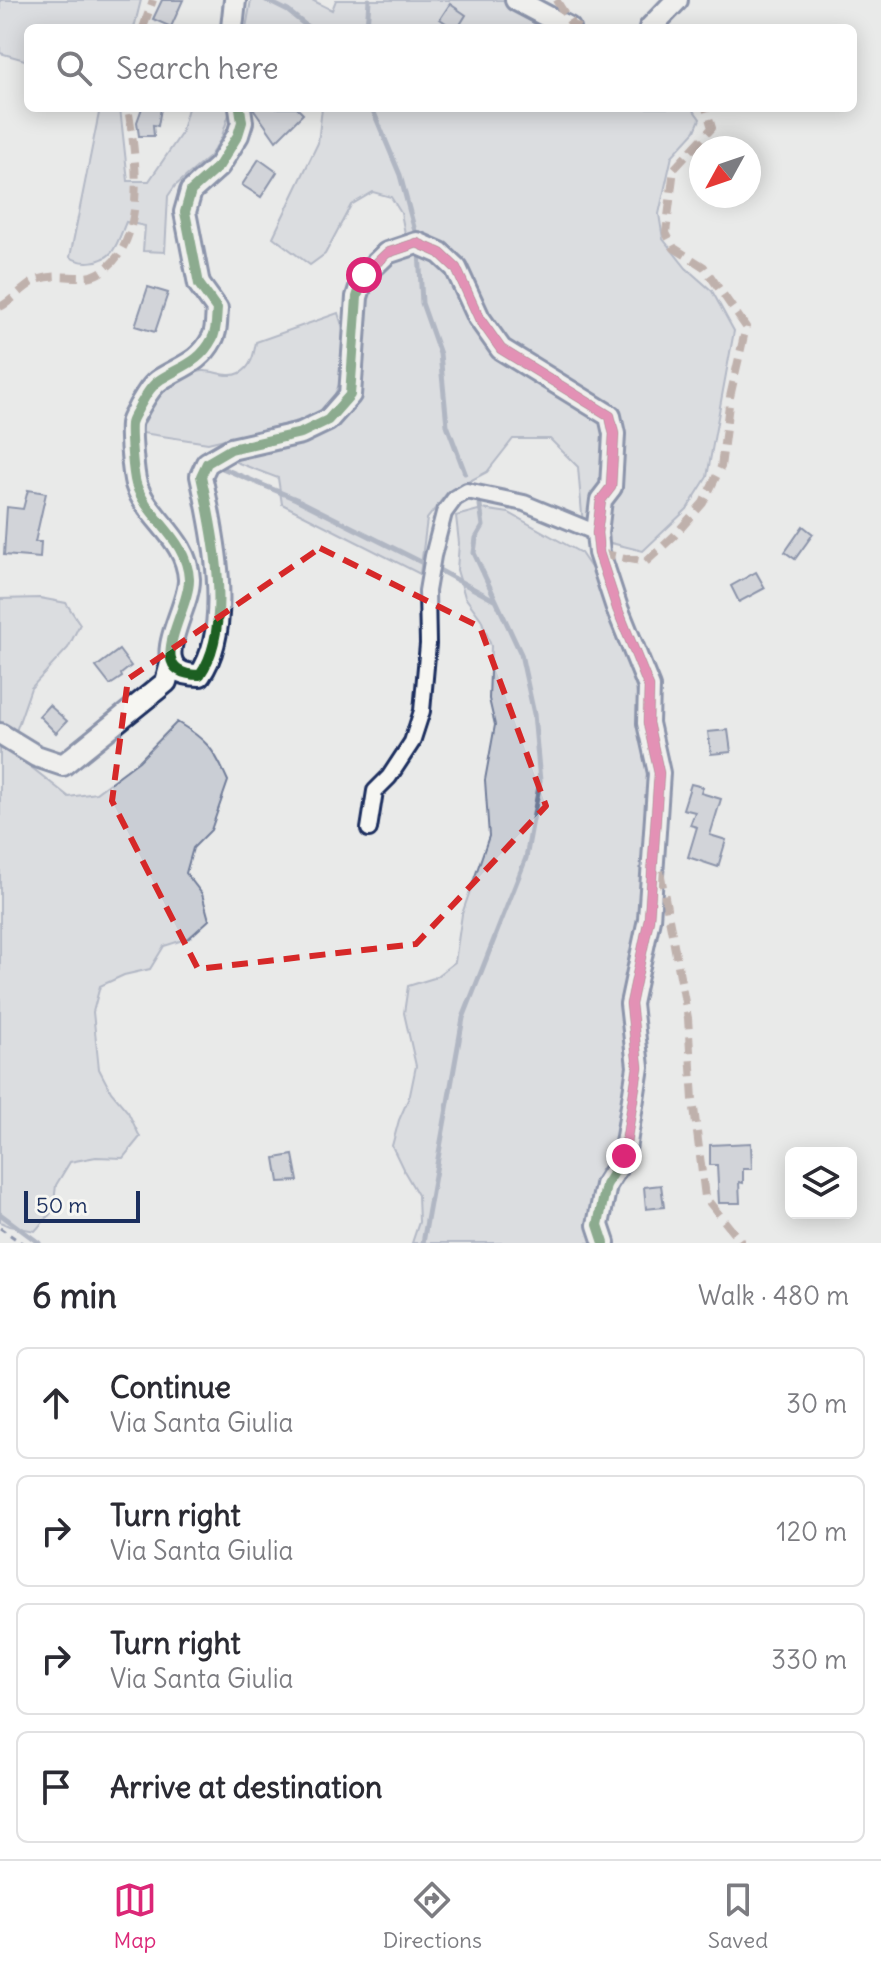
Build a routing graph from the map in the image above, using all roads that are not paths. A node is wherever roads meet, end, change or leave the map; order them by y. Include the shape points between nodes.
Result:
1 (235, 0) edge
2 (516, 0) edge
3 (540, 0) edge
4 (677, 0) edge
5 (232, 24) edge
6 (560, 24) edge
7 (563, 24) edge
8 (654, 24) edge
9 (241, 112) edge
10 (597, 533) junction
11 (171, 663) junction
12 (0, 734) edge
13 (369, 829) dead end
14 (604, 1243) edge

1 - 5 street
2 - 6 street
3 - 7 street
4 - 8 street
9 - 11 street via 238,135 219,166 191,191 185,212 199,284 217,309 214,336 198,361 159,380 131,423 136,484 186,561 189,580 169,647
10 - 11 street via 601,500 611,487 610,416 501,349 479,318 456,268 417,243 387,253 364,275 357,297 350,395 328,420 301,433 231,449 207,463 201,476 214,532 218,610 210,661 200,675 186,675
10 - 13 street via 524,503 467,491 455,498 444,513 427,591 422,711 412,742 375,791
10 - 14 street via 617,608 649,687 648,723 659,773 649,919 631,1004 638,1067 624,1156 606,1185 598,1225
11 - 12 street via 166,682 63,765

